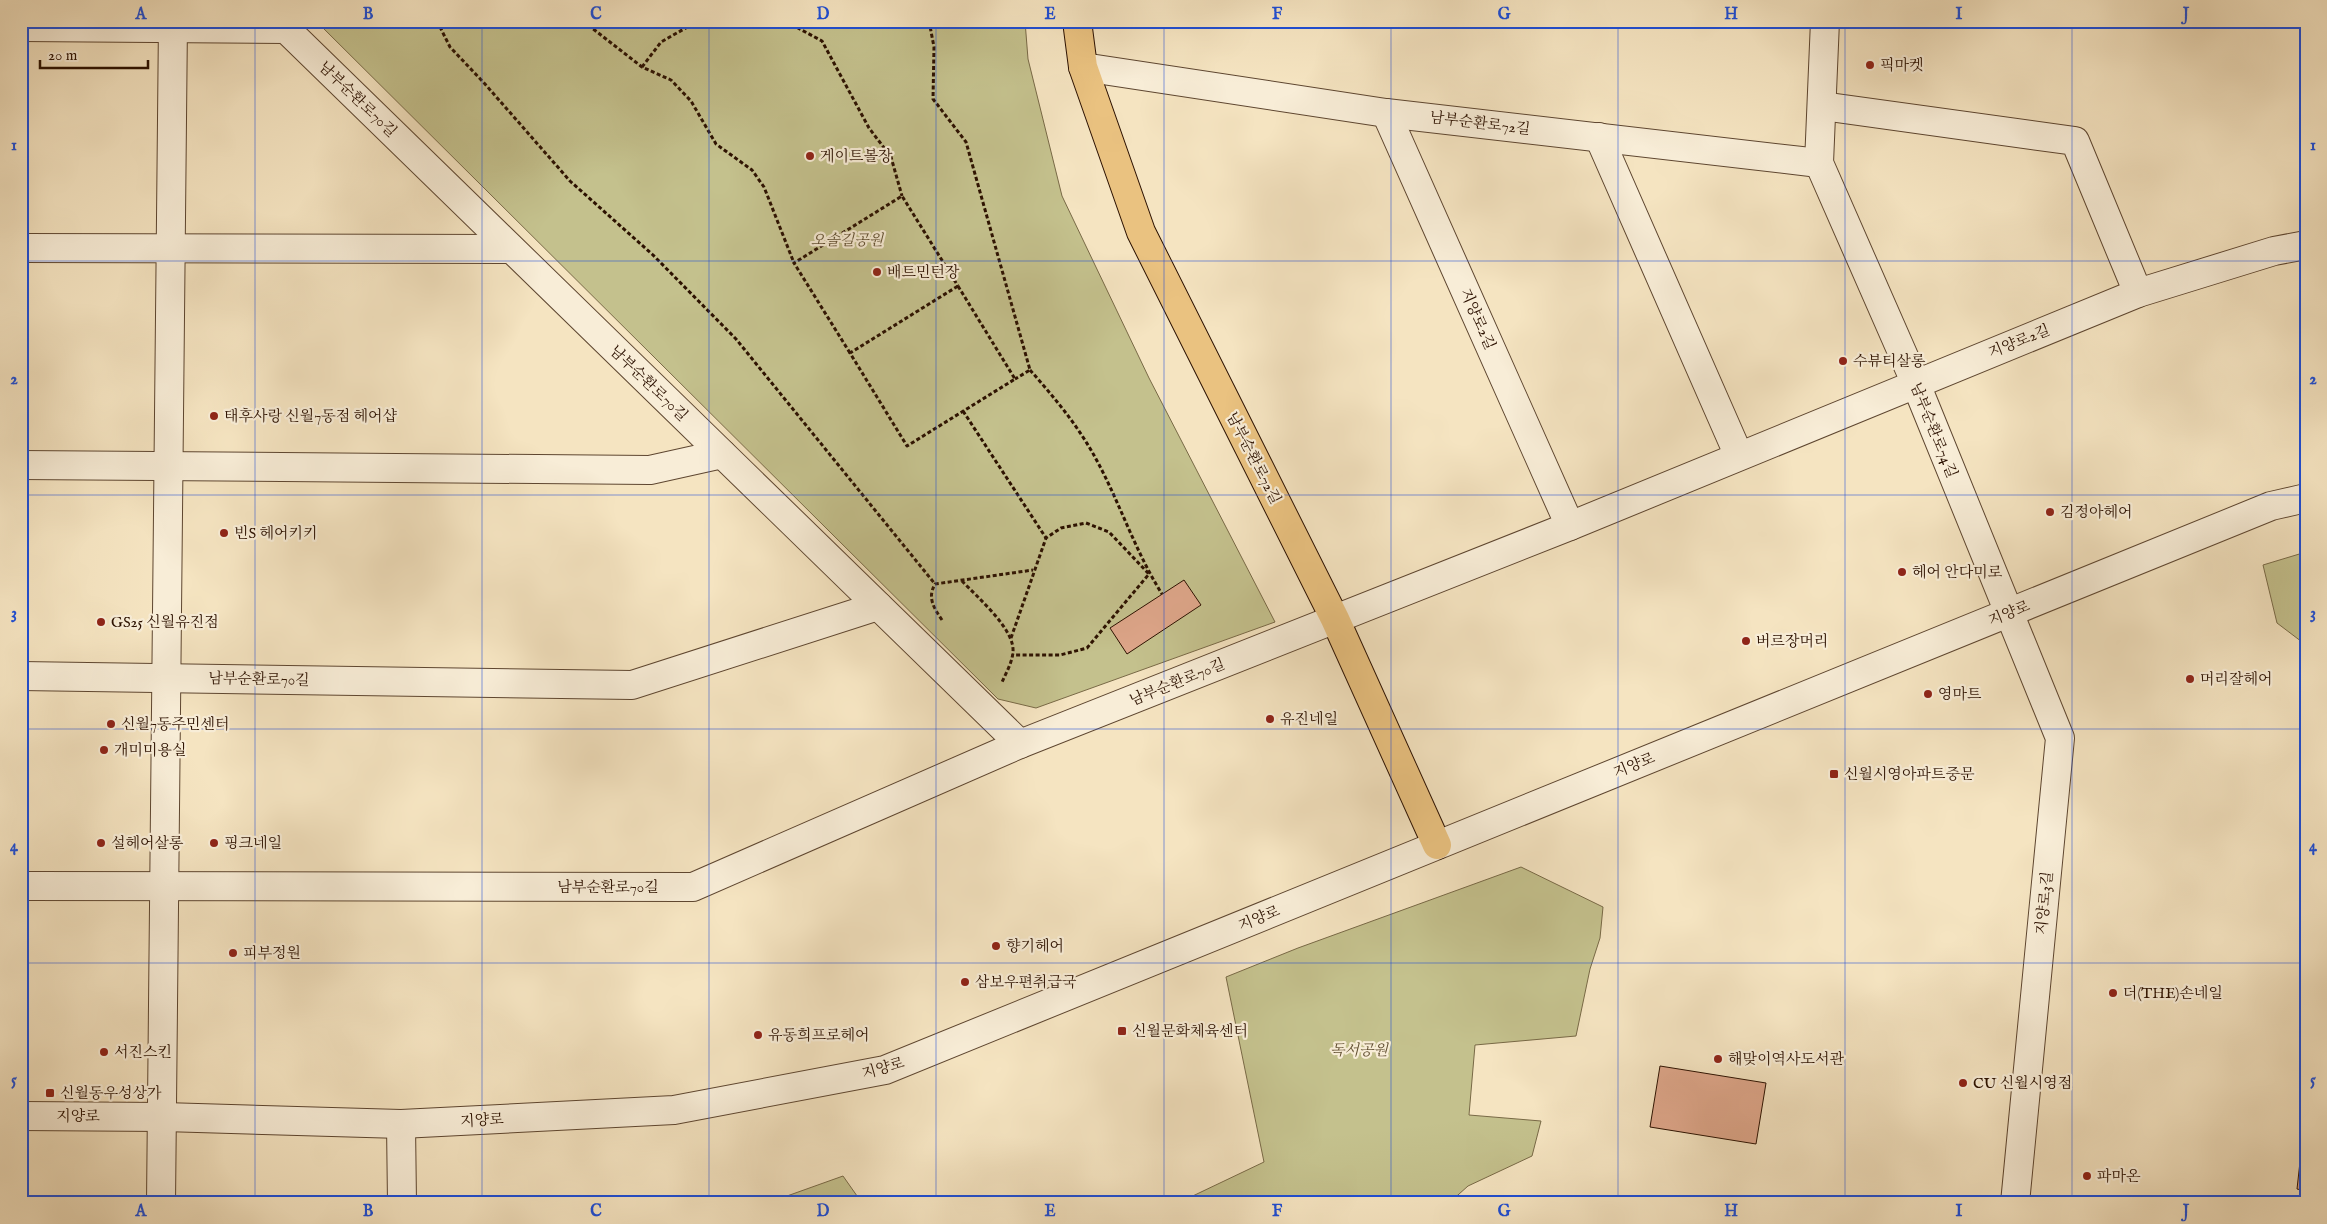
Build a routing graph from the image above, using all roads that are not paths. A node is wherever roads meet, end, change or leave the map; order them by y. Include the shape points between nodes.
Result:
1 (1077, 21) edge
2 (1826, 21) edge
3 (173, 25) edge
4 (21, 27) edge
5 (1083, 67) junction
6 (1822, 106) junction
7 (1386, 113) junction
8 (1599, 137) junction
9 (1819, 163) junction
10 (2306, 245) edge
11 (21, 248) edge
12 (171, 248) junction
13 (511, 249) junction
14 (2138, 292) junction
15 (1916, 384) junction
16 (722, 454) junction
17 (1739, 456) junction
18 (21, 465) edge
19 (169, 466) junction
20 (2306, 498) edge
21 (1570, 526) junction
22 (878, 606) junction
23 (2008, 613) junction
24 (1335, 620) junction
25 (21, 676) edge
26 (167, 678) junction
27 (1020, 744) junction
28 (1437, 845) junction
29 (21, 886) edge
30 (166, 886) junction
31 (21, 1116) edge
32 (164, 1117) junction
33 (402, 1124) junction
34 (162, 1203) edge
35 (402, 1203) edge
36 (2015, 1203) edge

1 - 5 main road, 남부순환로72길
2 - 6 street, 남부순환로74길
3 - 4 street, 남부순환로70길
3 - 12 street
3 - 13 street, 남부순환로70길 via 286,29
5 - 7 street, 남부순환로72길
5 - 24 main road, 남부순환로72길 via 1141,232
6 - 9 street, 남부순환로74길
6 - 14 street via 2075,141
7 - 8 street, 남부순환로72길
7 - 21 street, 지양로2길
8 - 9 street, 남부순환로72길
8 - 17 street
9 - 15 street, 남부순환로74길
10 - 14 street, 지양로2길 via 2274,251
11 - 12 street
12 - 13 street
12 - 19 street
13 - 16 street, 남부순환로70길
14 - 15 street, 지양로2길
15 - 17 street, 지양로2길
15 - 23 street, 남부순환로74길
16 - 19 street via 650,470
16 - 22 street, 남부순환로70길
17 - 21 street, 지양로2길
18 - 19 street
19 - 26 street
20 - 23 street, 지양로 via 2272,506
21 - 24 street, 지양로2길
22 - 26 street, 남부순환로70길 via 632,685
22 - 27 street, 남부순환로70길
23 - 28 street, 지양로
23 - 36 street, 지양로3길 via 2060,738
24 - 27 street, 남부순환로70길
24 - 28 main road, 남부순환로72길
25 - 26 street, 남부순환로70길
26 - 30 street
27 - 30 street, 남부순환로70길 via 693,887
28 - 33 street, 지양로 via 885,1070 674,1110
29 - 30 street, 남부순환로70길
30 - 32 street
31 - 32 street, 지양로
32 - 33 street, 지양로
32 - 34 street
33 - 35 street

